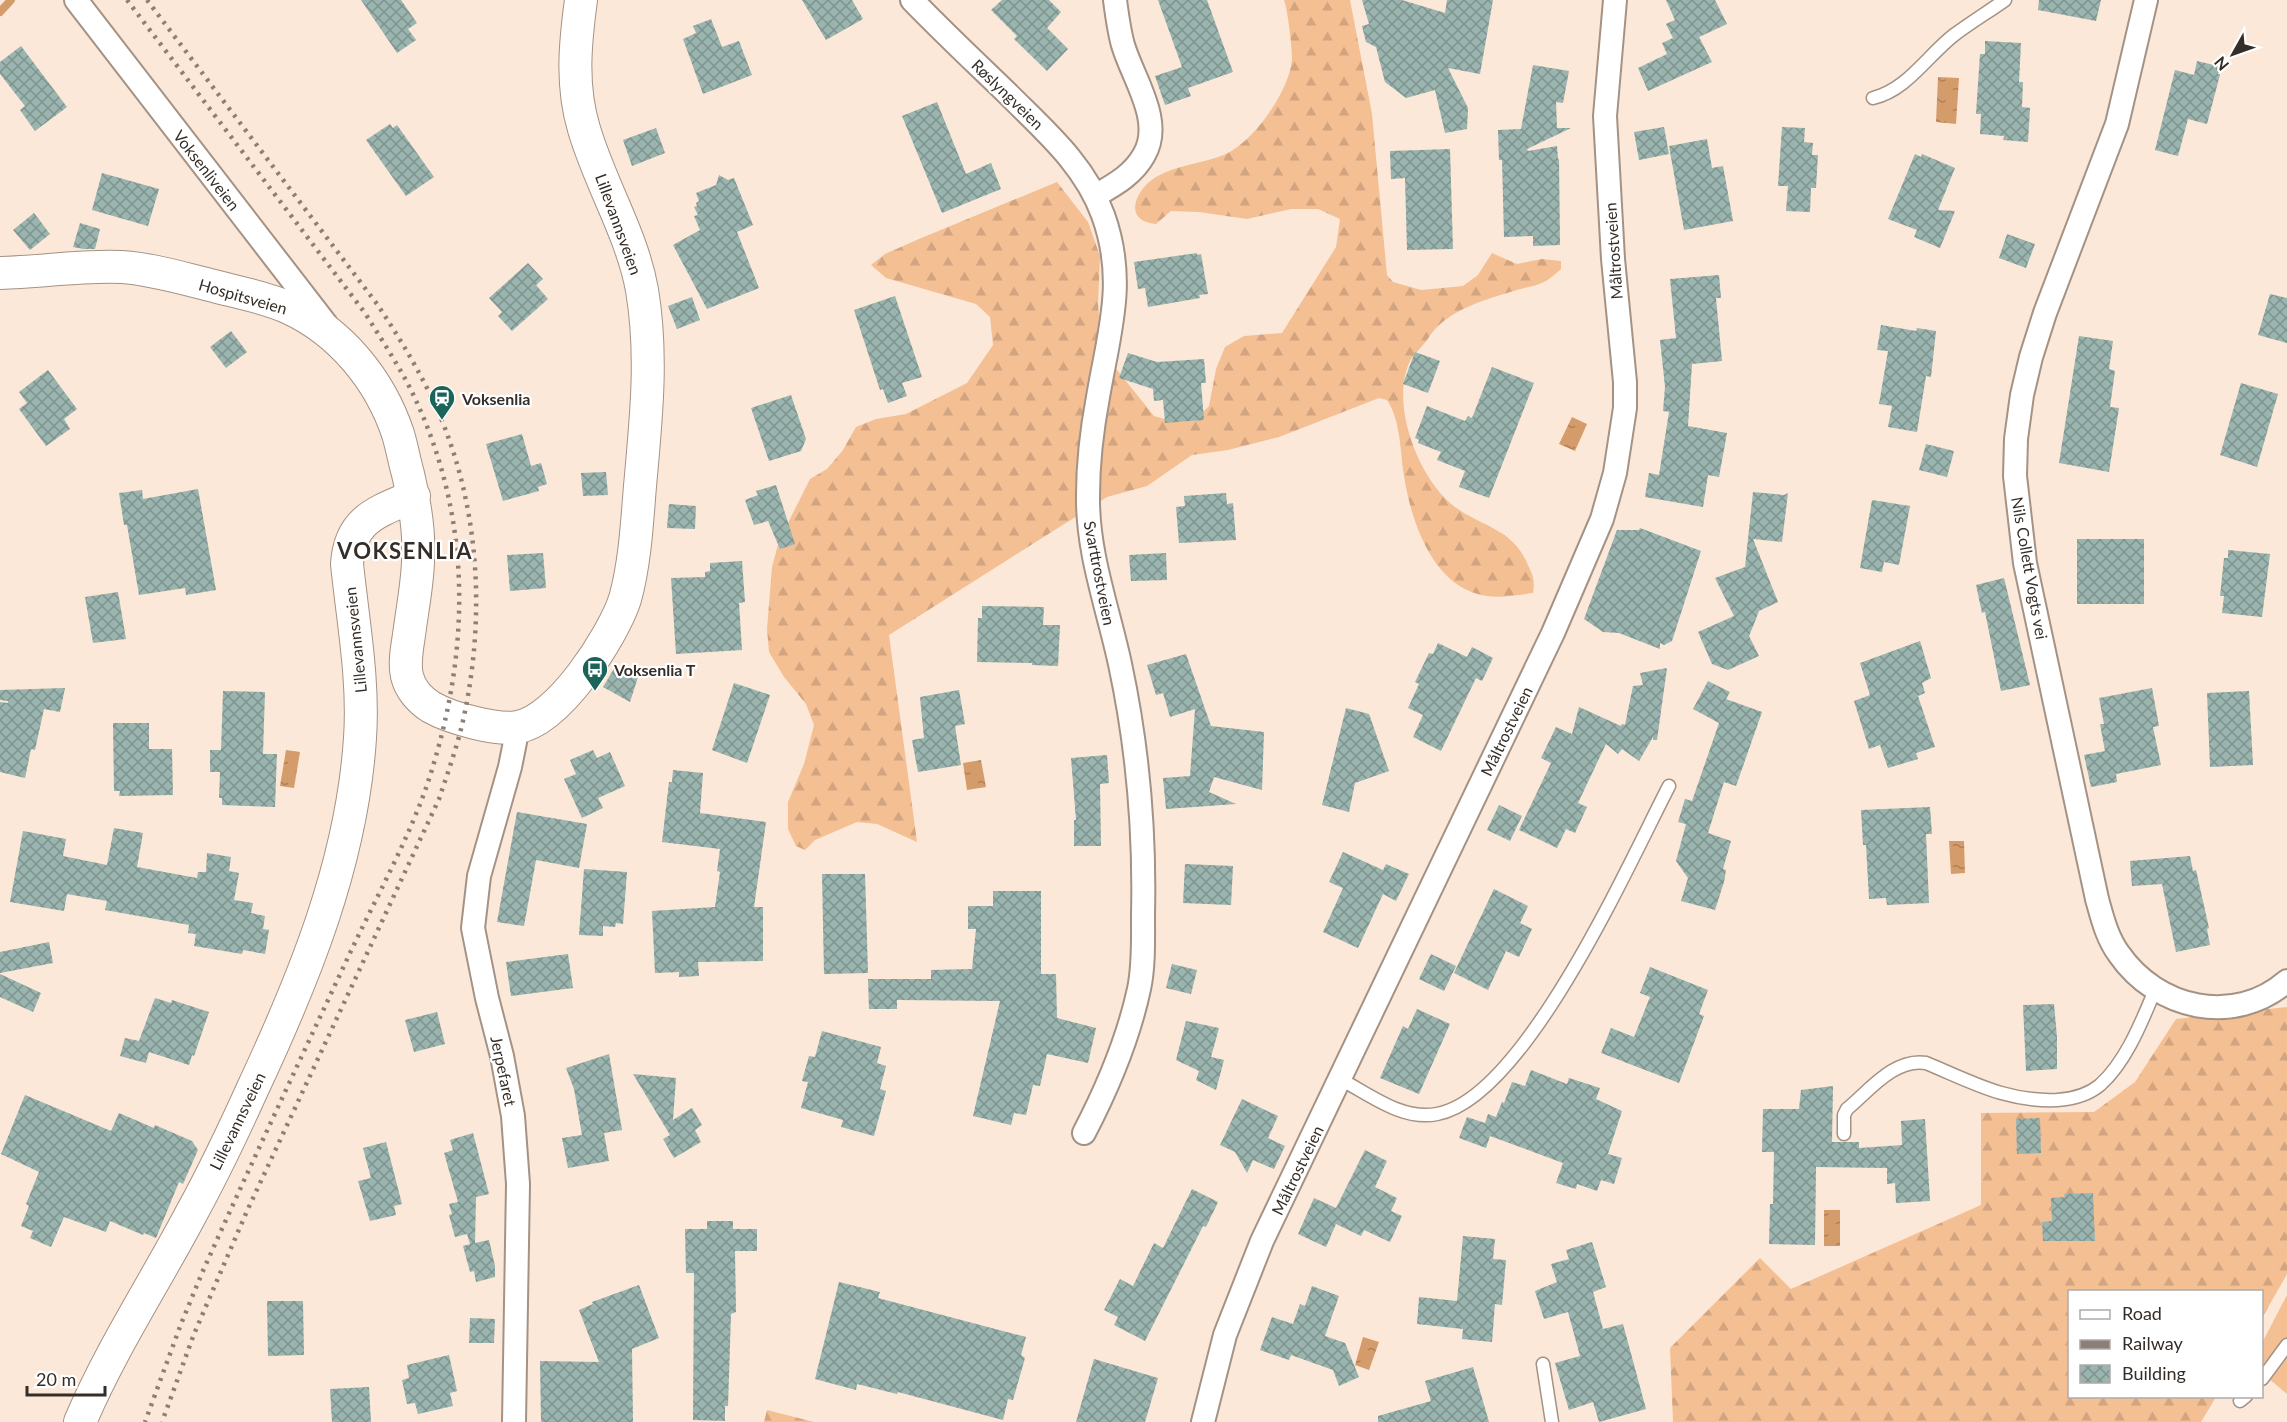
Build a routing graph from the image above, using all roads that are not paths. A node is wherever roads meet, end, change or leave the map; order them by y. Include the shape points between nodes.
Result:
1 (76, 0) edge
2 (581, 0) edge
3 (912, 0) edge
4 (1115, 0) edge
5 (1615, 0) edge
6 (2005, 0) edge
7 (2146, 0) edge
8 (1873, 98) dead end
9 (1095, 196) junction
10 (0, 273) edge
11 (338, 340) junction
12 (414, 496) junction
13 (518, 727) junction
14 (1669, 786) dead end
15 (2287, 981) edge
16 (2155, 990) junction
17 (1340, 1079) junction
18 (1084, 1133) dead end
19 (1844, 1134) dead end
20 (2287, 1345) edge
21 (1543, 1364) dead end
22 (2263, 1378) edge
23 (80, 1422) edge
24 (514, 1422) edge
25 (1203, 1422) edge
26 (1552, 1422) edge

1 - 11 street, Voksenliveien
2 - 13 street, Lillevannsveien via 574,60 579,109 592,155 638,271 648,356 647,417 637,530 623,604 605,642 575,684 548,711
3 - 9 street, Røslyngveien via 1048,133 1071,158
4 - 9 street via 1123,46 1151,125 1150,140 1138,165
5 - 17 street, Måltrostveien via 1605,116 1625,382 1615,473 1602,519 1562,612
6 - 8 lane via 1954,36 1889,94
7 - 16 street, Nils Collett Vogts vei via 2117,124 2031,357 2020,406 2015,476 2025,563 2103,922 2118,953
9 - 18 street, Svarttrostveien via 1109,236 1115,295 1090,450 1088,518 1096,569 1120,665 1138,776 1144,873 1140,986 1110,1083
10 - 11 street, Hospitsveien via 95,267 157,272 287,307
11 - 12 street, Hospitsveien via 377,389 397,432
12 - 13 street via 419,526 406,660 411,686 422,700 439,711 496,726
12 - 23 street, Lillevannsveien via 367,518 348,549 361,687 360,738 345,841 314,946 277,1038 227,1144 98,1379
13 - 24 street, Jerpefaret via 479,876 473,928 513,1116 518,1184
14 - 17 lane via 1566,981 1532,1033 1492,1080 1455,1108 1424,1115 1382,1103
15 - 16 street, Nils Collett Vogts vei via 2258,1000 2217,1008 2183,1003
16 - 19 lane via 2124,1055 2090,1092 2063,1099 2024,1100 1917,1062 1897,1067 1847,1109
17 - 25 street, Måltrostveien via 1254,1262 1225,1335
20 - 22 lane
21 - 26 lane

